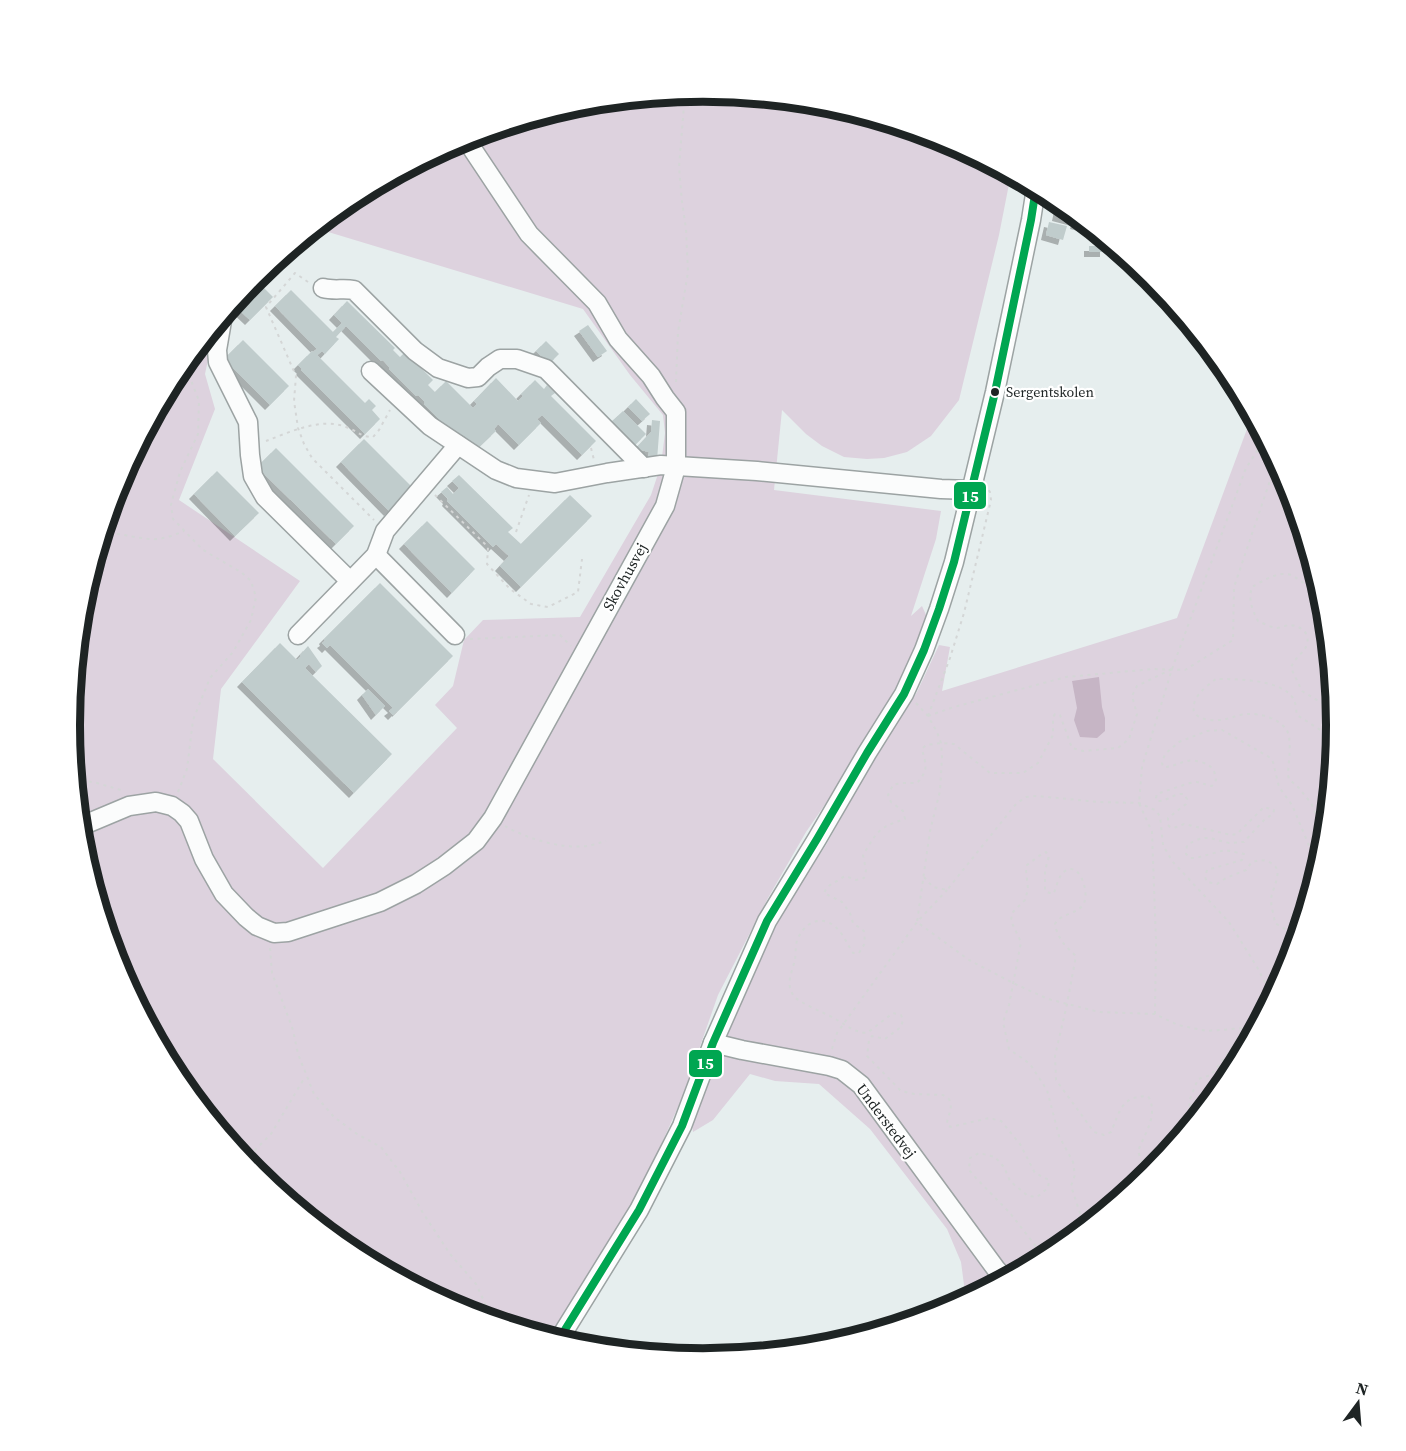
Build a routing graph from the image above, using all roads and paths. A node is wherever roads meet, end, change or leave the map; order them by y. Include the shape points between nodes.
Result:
1 (684, 102) edge
2 (471, 147) edge
3 (1034, 198) edge
4 (323, 288) joint
5 (222, 329) edge
6 (371, 371) dead end
7 (189, 374) edge
8 (397, 397) junction
9 (676, 412) junction
10 (298, 428) junction
11 (458, 445) junction
12 (1260, 445) edge
13 (250, 448) junction
14 (1257, 451) junction
15 (1264, 454) edge
16 (660, 467) junction
17 (1272, 472) edge
18 (534, 481) junction
19 (973, 481) junction
20 (424, 485) junction
21 (184, 531) junction
22 (385, 531) junction
23 (516, 532) dead end
24 (111, 533) edge
25 (376, 555) junction
26 (582, 559) dead end
27 (350, 581) junction
28 (1311, 590) edge
29 (298, 634) dead end
30 (460, 637) joint
31 (581, 656) junction
32 (1172, 669) junction
33 (904, 694) junction
34 (1325, 705) edge
35 (928, 716) junction
36 (1326, 733) edge
37 (940, 743) junction
38 (82, 780) edge
39 (126, 791) dead end
40 (1139, 803) junction
41 (172, 806) junction
42 (493, 818) junction
43 (1319, 822) edge
44 (87, 823) edge
45 (606, 841) dead end
46 (1314, 852) edge
47 (924, 877) junction
48 (947, 890) junction
49 (917, 922) junction
50 (1291, 932) edge
51 (274, 933) junction
52 (1013, 983) junction
53 (1268, 988) edge
54 (1067, 1004) junction
55 (1155, 1014) junction
56 (844, 1023) junction
57 (1249, 1025) edge
58 (1245, 1028) junction
59 (1242, 1038) edge
60 (713, 1043) junction
61 (1237, 1046) edge
62 (829, 1066) junction
63 (306, 1076) junction
64 (1189, 1116) edge
65 (251, 1154) edge
66 (1143, 1167) edge
67 (1082, 1220) edge
68 (1039, 1250) edge
69 (1000, 1273) edge
70 (489, 1311) edge
71 (563, 1333) edge

1 - 9 path via 679,167 688,272 678,332
2 - 9 street via 529,234 597,303 618,339
3 - 19 street
4 - 10 path via 295,273 266,307 296,376
4 - 16 street via 354,290 438,368 468,378 478,377 501,359 517,359 546,369
5 - 13 street via 218,362 248,422
6 - 8 street
7 - 21 path via 199,401 198,435 180,472 171,505 173,519
8 - 10 path via 373,437 338,425
8 - 11 street
9 - 16 street, Skovhusvej
10 - 13 path
10 - 22 path via 312,458
11 - 18 street via 496,470
11 - 20 street
12 - 14 path
13 - 27 street via 253,476 264,497
14 - 15 path
14 - 32 path via 1246,468
16 - 18 street via 555,483
16 - 19 street via 757,471 941,489
16 - 31 street, Skovhusvej via 665,506
17 - 32 path via 1234,587 1233,640 1185,670
18 - 23 path
19 - 33 street via 939,609
19 - 35 path via 990,492 991,500 964,613
20 - 22 street
20 - 26 path via 488,547 487,564 510,589 531,604 548,607 578,592
21 - 24 path via 152,539
21 - 41 path via 203,550 251,581 256,597 251,620 233,652 210,678 192,720 187,769
22 - 25 street
25 - 27 street
25 - 30 street
27 - 29 street
28 - 34 path via 1287,573 1252,587 1250,605 1257,621 1276,628 1290,625 1306,633 1308,642 1291,668 1302,691
30 - 31 path via 560,635
31 - 42 street, Skovhusvej
32 - 35 path via 1066,677
32 - 37 path via 1137,686 1132,696 1137,714 1129,739 1118,748 1072,748 1064,721 1055,714 1048,745 1038,763 1023,773 990,773 954,744
32 - 40 path via 1142,767
33 - 35 path
33 - 60 street via 767,921
35 - 37 path
36 - 43 path via 1297,714 1293,699 1281,688 1251,680 1216,679 1196,698 1194,708 1201,719 1223,720 1250,714 1270,718 1285,727 1290,741 1289,779 1311,803
37 - 47 path via 940,791
37 - 56 path via 922,749 926,765 917,783 893,785 888,795 903,812 904,819 879,830 863,855 864,878 845,876 824,893 842,902 854,923 864,931 865,943 859,953 853,954 840,932 828,922 809,923 797,938 790,977 794,998
38 - 39 path
40 - 48 path via 1026,797 1016,804
40 - 53 path via 1160,816 1163,845 1172,861 1229,922
40 - 55 path via 1152,832
41 - 44 street via 156,802 129,806
41 - 51 street via 189,821 224,894 257,926
42 - 45 path via 540,841 591,846
42 - 51 street, Skovhusvej via 476,841 416,884 380,902
46 - 50 path via 1292,805 1279,787 1269,757 1222,730 1207,731 1179,742 1165,754 1164,767 1192,760 1202,762 1215,772 1216,780 1212,786 1190,782 1157,794 1157,801 1178,794 1184,794 1186,799 1186,804 1168,818 1170,827 1184,824 1231,835 1237,834 1264,807 1274,810 1244,842 1197,839 1187,845 1186,854 1196,858 1225,850 1244,854 1242,860 1207,870 1205,877 1212,884 1246,870 1252,862 1273,863 1278,877 1271,900 1275,923
47 - 48 path via 933,886
47 - 49 path
48 - 49 path
49 - 52 path via 969,960
49 - 56 path
51 - 63 path via 270,945 272,973
52 - 54 path
52 - 54 path via 1021,942 1011,921 1012,913 1025,900 1027,865 1046,852 1049,856 1045,891 1054,893 1060,876 1072,869 1081,875 1087,894 1084,904 1055,924 1064,944 1076,956
52 - 67 path via 1004,1022 1009,1049 1030,1064 1047,1090 1059,1136 1073,1162 1075,1175 1071,1186
54 - 55 path via 1099,1012
54 - 66 path via 1055,1056 1056,1080 1094,1132 1104,1135 1111,1132 1124,1103 1136,1096 1148,1096 1152,1116 1138,1151
55 - 58 path via 1178,1025 1207,1031
56 - 62 path via 833,1042
56 - 68 path via 856,1032 867,1032 893,1013 901,1015 901,1027 885,1039 872,1036 867,1056 901,1091 949,1099 952,1107 946,1121 951,1127 989,1118 1001,1121 1020,1144 1035,1173 1049,1180 1048,1188 1037,1197 1028,1196 1010,1180 995,1157 979,1153 970,1158 969,1170
57 - 58 path
58 - 59 path
60 - 62 street, Understedvej
60 - 71 street via 682,1126 639,1210
61 - 64 path via 1211,1075 1198,1079
62 - 69 street, Understedvej via 842,1070 861,1085
63 - 65 path via 271,1134
63 - 70 path via 314,1094 334,1117 381,1147 444,1246 476,1284

